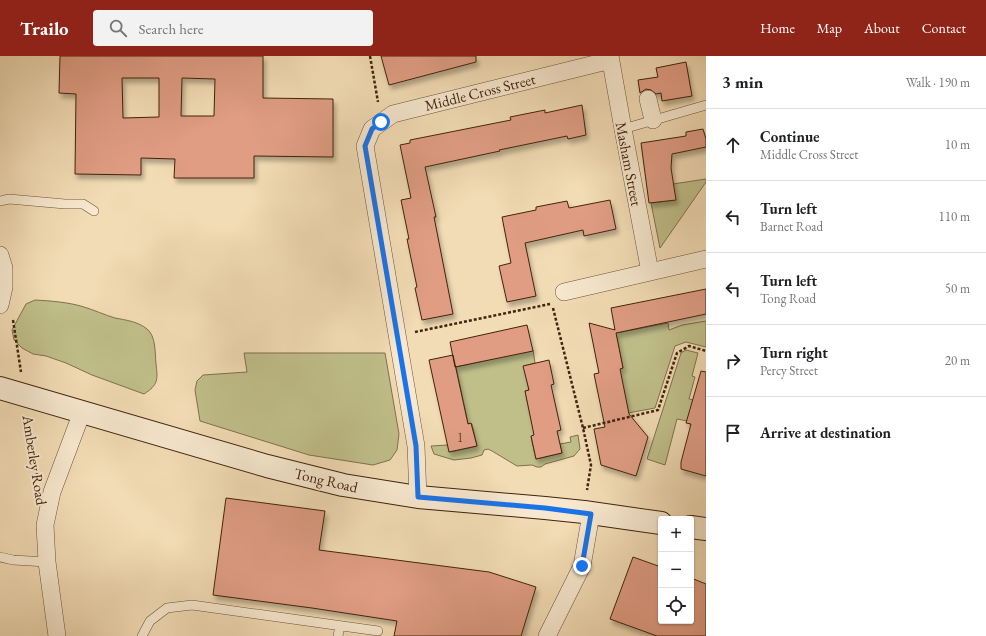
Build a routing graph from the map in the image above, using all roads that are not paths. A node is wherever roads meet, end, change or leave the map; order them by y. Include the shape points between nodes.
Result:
1 (610, 58) edge
2 (648, 99) dead end
3 (706, 105) edge
4 (653, 120) junction
5 (623, 129) junction
6 (0, 201) edge
7 (94, 211) dead end
8 (706, 259) edge
9 (1, 264) edge
10 (650, 272) junction
11 (564, 292) dead end
12 (6, 309) edge
13 (0, 388) edge
14 (82, 412) junction
15 (418, 497) junction
16 (587, 513) junction
17 (658, 523) edge
18 (694, 527) edge
19 (706, 529) edge
20 (0, 557) edge
21 (47, 562) junction
22 (340, 626) junction
23 (378, 631) dead end
24 (57, 636) edge
25 (142, 636) edge
26 (338, 636) edge
27 (547, 636) edge

1 - 5 street, Masham Street
1 - 15 street, Middle Cross Street via 393,114 372,129 365,146 416,446
2 - 4 street
3 - 4 lane
4 - 5 lane
5 - 10 street, Masham Street
6 - 7 lane via 9,199 83,204
8 - 10 street
9 - 12 street
10 - 11 street
13 - 14 main road, Tong Road
14 - 15 main road, Tong Road via 267,466 343,485
14 - 21 street, Amberley Road via 52,492 45,525
15 - 16 main road, Tong Road
16 - 17 main road, Tong Road
16 - 27 street via 582,566
18 - 19 main road
20 - 21 lane
21 - 24 street, Amberley Road
22 - 23 lane
22 - 25 lane via 192,605 167,608 150,621
22 - 26 lane

